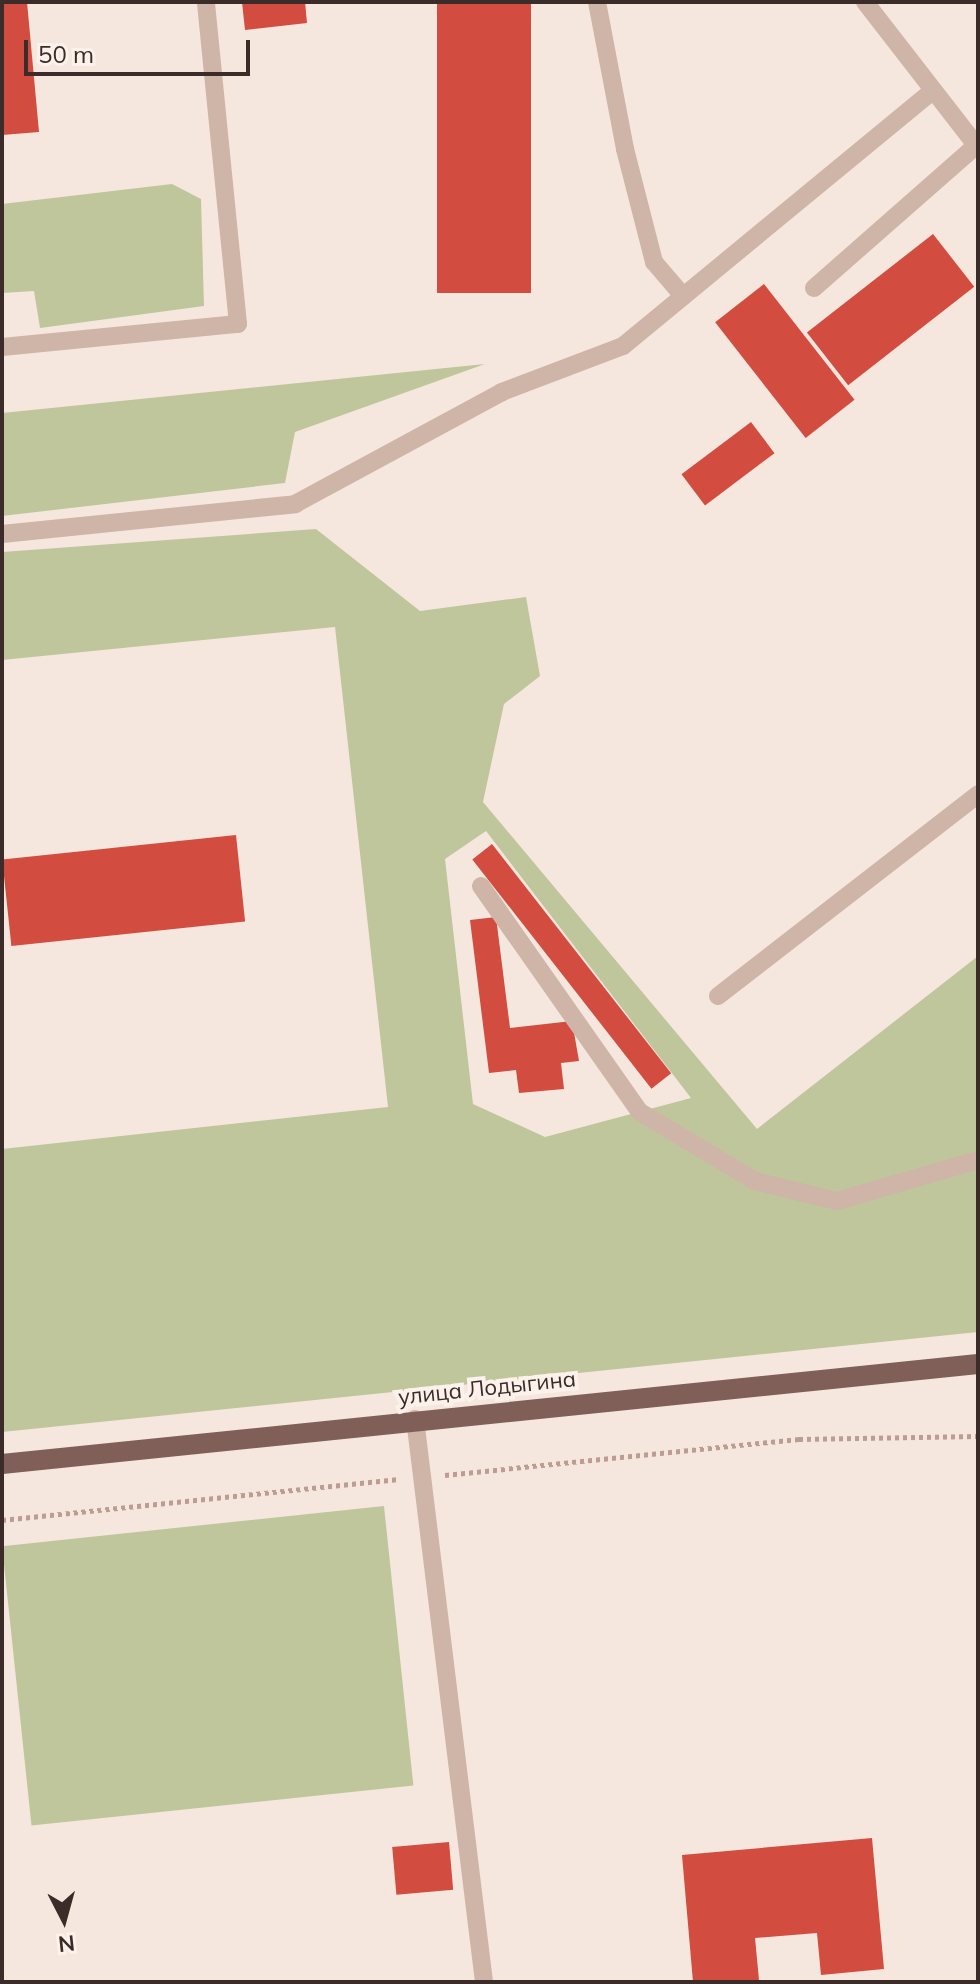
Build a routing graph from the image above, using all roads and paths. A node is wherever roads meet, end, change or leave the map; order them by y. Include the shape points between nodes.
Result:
1 (206, 2) edge
2 (597, 2) edge
3 (865, 2) edge
4 (932, 91) junction
5 (977, 144) edge
6 (814, 288) dead end
7 (683, 296) junction
8 (2, 347) edge
9 (2, 534) edge
10 (978, 794) edge
11 (481, 886) dead end
12 (718, 996) dead end
13 (978, 1160) edge
14 (978, 1364) edge
15 (415, 1419) junction
16 (978, 1436) edge
17 (2, 1464) edge
18 (422, 1477) junction
19 (2, 1520) edge
20 (484, 1982) edge

1 - 8 lane via 238,324
2 - 7 lane via 625,149 654,262
3 - 4 lane
4 - 5 lane
4 - 7 lane
5 - 6 lane
7 - 9 lane via 623,346 502,392 295,504
10 - 12 lane
11 - 13 lane via 640,1112 755,1181 837,1201
14 - 15 main road, улица Лодыгина
15 - 17 main road, улица Лодыгина
15 - 18 lane
16 - 18 path via 799,1439
18 - 19 path
18 - 20 lane

